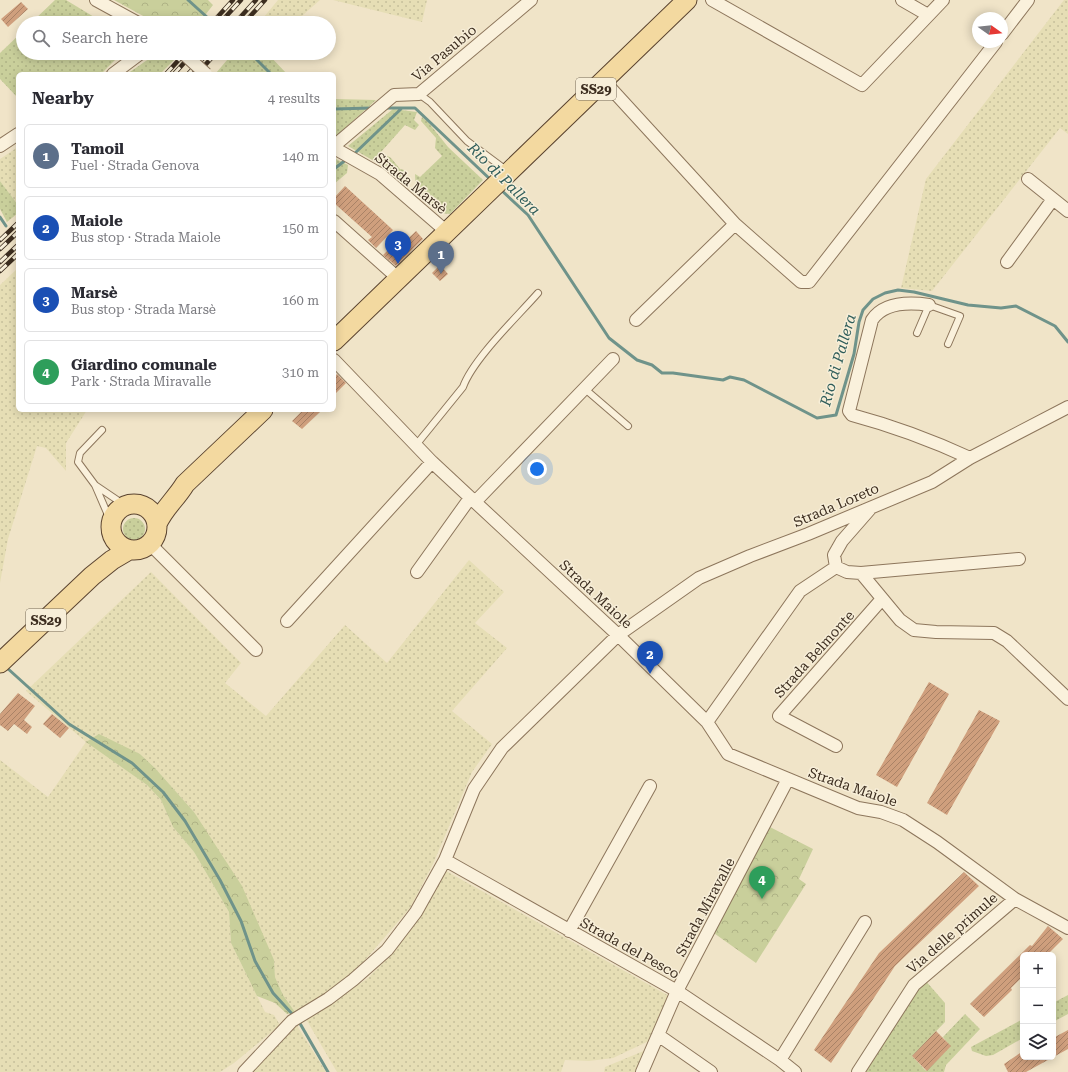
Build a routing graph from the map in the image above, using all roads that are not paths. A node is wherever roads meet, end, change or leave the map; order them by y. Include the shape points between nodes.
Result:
1 (96, 0) edge
2 (531, 0) edge
3 (687, 0) edge
4 (712, 0) edge
5 (902, 0) edge
6 (943, 0) edge
7 (1028, 0) edge
8 (928, 15) junction
9 (124, 16) edge
10 (1008, 26) edge
11 (991, 48) edge
12 (132, 60) edge
13 (191, 60) edge
14 (116, 72) edge
15 (204, 72) edge
16 (604, 81) junction
17 (419, 94) junction
18 (16, 135) edge
19 (0, 146) edge
20 (336, 148) edge
21 (506, 175) junction
22 (1028, 180) dead end
23 (1053, 199) junction
24 (1068, 211) edge
25 (336, 222) edge
26 (735, 224) junction
27 (447, 232) junction
28 (1007, 262) dead end
29 (399, 280) junction
30 (538, 293) dead end
31 (929, 305) junction
32 (636, 320) dead end
33 (917, 333) dead end
34 (336, 339) edge
35 (948, 344) dead end
36 (613, 360) dead end
37 (336, 362) edge
38 (585, 389) junction
39 (1068, 407) edge
40 (261, 412) edge
41 (628, 426) dead end
42 (102, 430) dead end
43 (416, 446) junction
44 (970, 458) junction
45 (432, 462) junction
46 (185, 484) junction
47 (95, 485) junction
48 (473, 500) junction
49 (134, 506) junction
50 (871, 507) junction
51 (157, 524) junction
52 (112, 528) junction
53 (150, 544) junction
54 (129, 550) junction
55 (1019, 559) dead end
56 (836, 568) junction
57 (417, 572) dead end
58 (862, 573) junction
59 (92, 576) junction
60 (882, 599) junction
61 (287, 621) dead end
62 (618, 635) junction
63 (256, 650) dead end
64 (0, 663) edge
65 (1068, 699) edge
66 (707, 722) junction
67 (836, 746) dead end
68 (788, 779) junction
69 (650, 786) dead end
70 (445, 860) junction
71 (1015, 899) junction
72 (865, 922) dead end
73 (1068, 928) edge
74 (570, 932) junction
75 (677, 991) junction
76 (658, 1035) junction
77 (780, 1060) junction
78 (244, 1072) edge
79 (642, 1072) edge
80 (711, 1072) edge
81 (795, 1072) edge
82 (858, 1072) edge

1 - 9 street
2 - 17 street, Via Pasubio
3 - 16 main road, SS29
4 - 8 street via 862,86
5 - 8 street
6 - 8 street
7 - 10 street
11 - 26 street via 809,282 801,282
12 - 14 street
13 - 15 street, bridge
16 - 21 main road, SS29
16 - 26 street
17 - 20 street, Via Pasubio via 394,95
17 - 21 lane
18 - 19 street
20 - 27 street, Strada Marsè via 380,174
21 - 27 main road, SS29
22 - 23 street
23 - 24 street
23 - 28 street
25 - 29 street
26 - 32 street
27 - 29 main road, SS29
29 - 34 main road, SS29
30 - 43 lane via 479,360 466,378 463,387
31 - 33 lane
31 - 35 lane via 960,316
31 - 44 street via 901,304 885,307 877,313 872,320 849,412 932,440
36 - 38 street
37 - 43 street, Strada Maiole
38 - 41 lane
38 - 48 street
39 - 44 street, Strada Loreto
40 - 46 main road, SS29
42 - 47 lane via 80,453 78,462
43 - 45 street, Strada Maiole
44 - 50 street, Strada Loreto via 932,482
45 - 48 street, Strada Maiole
45 - 61 street
46 - 49 main road, SS29
46 - 51 main road, SS29 via 178,496 162,512
47 - 49 lane
47 - 52 lane
48 - 57 street
48 - 62 street, Strada Maiole
49 - 51 main road via 150,511
49 - 52 main road, SS29 via 118,511
50 - 56 street via 842,541 834,555
50 - 62 street, Strada Loreto via 699,578
51 - 53 main road, SS29 via 157,531
52 - 54 main road via 117,543
52 - 59 main road, SS29
53 - 54 main road, SS29 via 144,548
53 - 63 street
54 - 59 main road, SS29
55 - 58 street
56 - 58 street
56 - 66 street via 800,591
58 - 60 street
59 - 64 main road, SS29
60 - 65 street via 900,620 914,630 994,633 1007,641
60 - 67 street, Strada Belmonte via 779,716
62 - 66 street, Strada Maiole
62 - 70 street, Strada Loreto via 502,748 474,789
66 - 68 street, Strada Maiole via 728,754
68 - 71 street, Strada Maiole via 858,808 881,812 903,820
68 - 75 street, Strada Miravalle
69 - 74 street
70 - 74 street, Strada del Pesco
70 - 78 street, Strada Loreto via 416,912 387,950 328,999 296,1018
71 - 73 street, Strada Maiole
71 - 82 street, Via delle primule via 914,985
72 - 77 street
74 - 75 street, Strada del Pesco
75 - 76 street, Strada Miravalle
75 - 77 street, Strada del Pesco
76 - 79 street, Strada Miravalle
76 - 80 street
77 - 81 street, Strada del Pesco

